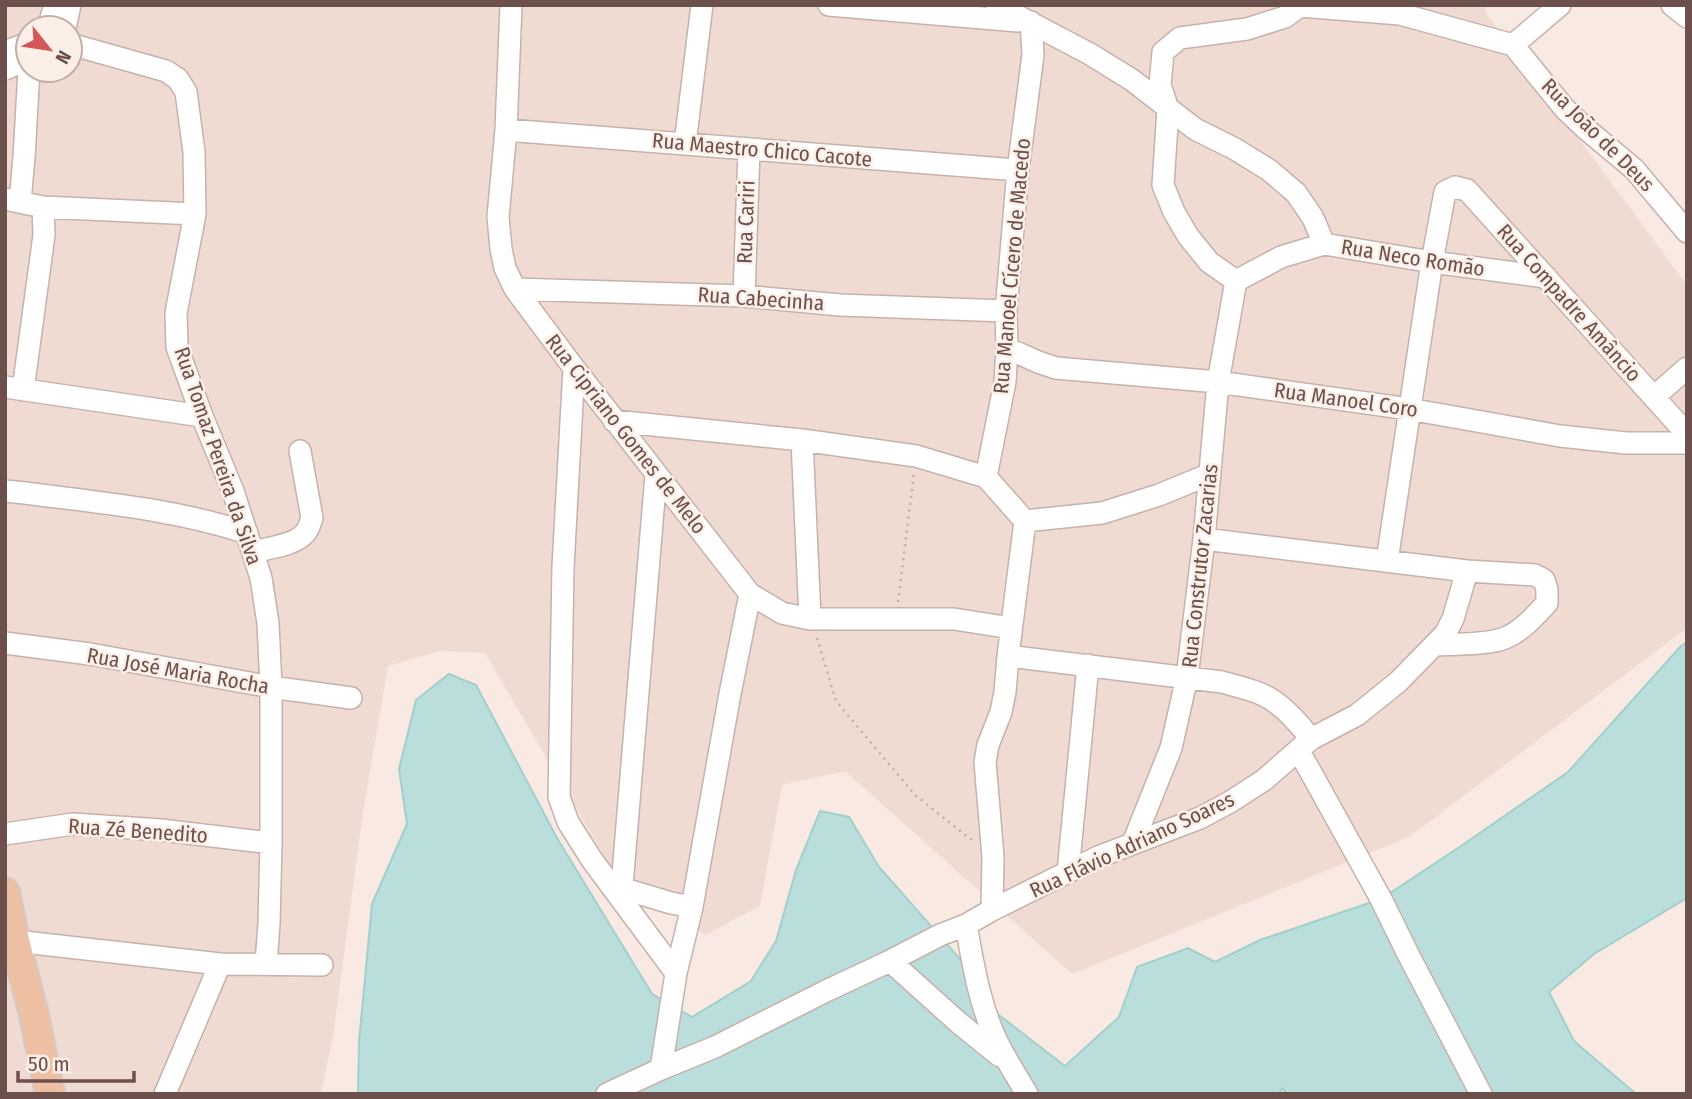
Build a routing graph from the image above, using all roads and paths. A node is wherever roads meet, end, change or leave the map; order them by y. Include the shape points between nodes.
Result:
1 (511, 5) edge
2 (702, 5) edge
3 (829, 5) edge
4 (997, 5) edge
5 (1560, 5) edge
6 (1672, 5) edge
7 (1300, 6) edge
8 (1687, 17) edge
9 (1031, 22) junction
10 (1513, 45) junction
11 (84, 48) edge
12 (28, 84) edge
13 (1168, 109) junction
14 (506, 131) junction
15 (685, 144) junction
16 (749, 149) junction
17 (1018, 170) junction
18 (13, 200) edge
19 (43, 207) junction
20 (195, 214) junction
21 (1687, 232) edge
22 (1324, 244) junction
23 (1432, 262) junction
24 (1546, 277) junction
25 (1236, 281) junction
26 (515, 289) junction
27 (744, 296) junction
28 (1006, 311) junction
29 (1007, 348) junction
30 (574, 368) junction
31 (1687, 368) edge
32 (1218, 382) junction
33 (14, 389) edge
34 (1654, 397) junction
35 (1409, 409) junction
36 (202, 416) junction
37 (614, 421) junction
38 (1687, 434) edge
39 (803, 440) junction
40 (1687, 443) edge
41 (300, 451) dead end
42 (916, 456) junction
43 (656, 474) junction
44 (1210, 474) junction
45 (986, 477) junction
46 (5, 491) edge
47 (1025, 521) junction
48 (1204, 539) junction
49 (250, 543) junction
50 (1387, 561) junction
51 (1467, 571) junction
52 (750, 594) junction
53 (810, 618) junction
54 (896, 618) junction
55 (1011, 628) junction
56 (5, 643) edge
57 (1435, 645) junction
58 (1008, 656) junction
59 (1088, 665) junction
60 (1188, 677) junction
61 (271, 687) junction
62 (351, 698) dead end
63 (1305, 745) junction
64 (5, 834) edge
65 (271, 843) junction
66 (1133, 843) junction
67 (993, 857) junction
68 (1068, 872) junction
69 (5, 892) edge
70 (621, 893) junction
71 (692, 907) junction
72 (992, 910) junction
73 (966, 925) junction
74 (15, 942) junction
75 (890, 961) junction
76 (266, 963) junction
77 (220, 964) junction
78 (322, 965) dead end
79 (676, 972) junction
80 (1007, 1061) junction
81 (661, 1069) junction
82 (50, 1094) edge
83 (166, 1094) edge
84 (607, 1094) edge
85 (1027, 1094) edge
86 (1480, 1094) edge

1 - 14 street, Rua Cipriano Gomes de Melo
2 - 15 street
3 - 9 street
4 - 9 street
5 - 10 street
6 - 8 street
7 - 10 street via 1400,14
7 - 13 street via 1247,29 1180,38 1163,52 1160,85
9 - 13 street via 1132,80
9 - 17 street, Rua Manoel Cícero de Macedo via 1033,54
10 - 21 street, Rua João de Deus via 1565,109 1634,169
11 - 20 street, Rua Tomaz Pereira da Silva via 166,71 178,79 186,92 194,152
12 - 18 street via 24,157
13 - 22 street via 1269,170 1296,193
13 - 25 street via 1163,185 1188,236 1209,262
14 - 15 street, Rua Maestro Chico Cacote
14 - 26 street, Rua Cipriano Gomes de Melo via 498,218 505,268
15 - 16 street, Rua Maestro Chico Cacote
16 - 17 street, Rua Maestro Chico Cacote
16 - 27 street, Rua Cariri
17 - 28 street, Rua Manoel Cícero de Macedo
18 - 19 street
19 - 20 street
19 - 33 street via 44,234
20 - 36 street, Rua Tomaz Pereira da Silva via 176,313 177,347
22 - 23 street, Rua Neco Romão
22 - 25 street, Rua Neco Romão via 1281,257
23 - 24 street, Rua Neco Romão
23 - 24 street, Rua Compadre Amâncio via 1445,192 1455,187 1466,190
23 - 35 street
24 - 34 street, Rua Compadre Amâncio
25 - 32 street, Rua Construtor Zacarias
26 - 27 street, Rua Cabecinha
26 - 30 street, Rua Cipriano Gomes de Melo
27 - 28 street, Rua Cabecinha
28 - 29 street, Rua Manoel Cícero de Macedo
29 - 32 street, Rua Manoel Coro via 1056,368
29 - 45 street, Rua Manoel Cícero de Macedo
30 - 37 street, Rua Cipriano Gomes de Melo
30 - 70 street via 563,567 559,797 568,822 592,860
31 - 34 street
32 - 35 street, Rua Manoel Coro
32 - 44 street, Rua Construtor Zacarias
33 - 36 street
34 - 38 street, Rua Compadre Amâncio
35 - 40 street, Rua Manoel Coro via 1560,436
35 - 50 street
36 - 49 street, Rua Tomaz Pereira da Silva
37 - 39 street
37 - 43 street, Rua Cipriano Gomes de Melo
39 - 42 street
39 - 53 street
41 - 49 street via 312,517 309,528 298,540
42 - 45 street
42 - 54 path
43 - 52 street, Rua Cipriano Gomes de Melo
43 - 70 street
44 - 47 street via 1102,513
44 - 48 street, Rua Construtor Zacarias
45 - 47 street
46 - 49 street via 173,513 220,524
47 - 55 street
48 - 50 street
48 - 60 street, Rua Construtor Zacarias
49 - 61 street, Rua Tomaz Pereira da Silva via 268,623
50 - 51 street
51 - 57 street, Rua Flávio Adriano Soares via 1453,619
51 - 57 street via 1535,575 1544,580 1547,603 1505,639
52 - 53 street, Rua Cipriano Gomes de Melo via 782,612
52 - 71 street
53 - 54 street, Rua Cipriano Gomes de Melo
53 - 67 path via 836,701 915,796
54 - 55 street, Rua Cipriano Gomes de Melo via 954,619
55 - 58 street
56 - 61 street, Rua José Maria Rocha
57 - 63 street, Rua Flávio Adriano Soares via 1357,715
58 - 59 street
58 - 67 street via 1001,712 985,762
59 - 60 street
59 - 68 street
60 - 63 street via 1232,685 1275,701 1298,723
60 - 66 street, Rua Construtor Zacarias via 1171,748
61 - 62 street, Rua José Maria Rocha
61 - 65 street, Rua Tomaz Pereira da Silva
63 - 66 street, Rua Flávio Adriano Soares via 1230,802
63 - 86 street
64 - 65 street, Rua Zé Benedito via 73,824
65 - 76 street, Rua Tomaz Pereira da Silva
66 - 68 street, Rua Flávio Adriano Soares
67 - 72 street
68 - 72 street, Rua Flávio Adriano Soares
69 - 74 main road
70 - 71 street
70 - 79 street
71 - 79 street
72 - 73 street, Rua Flávio Adriano Soares
73 - 75 street, Rua Flávio Adriano Soares
73 - 80 street via 977,985
74 - 77 street
74 - 82 main road
75 - 80 street
75 - 81 street, Rua Flávio Adriano Soares
76 - 77 street
76 - 78 street
77 - 83 street
79 - 81 street
80 - 85 street
81 - 84 street, Rua Flávio Adriano Soares

